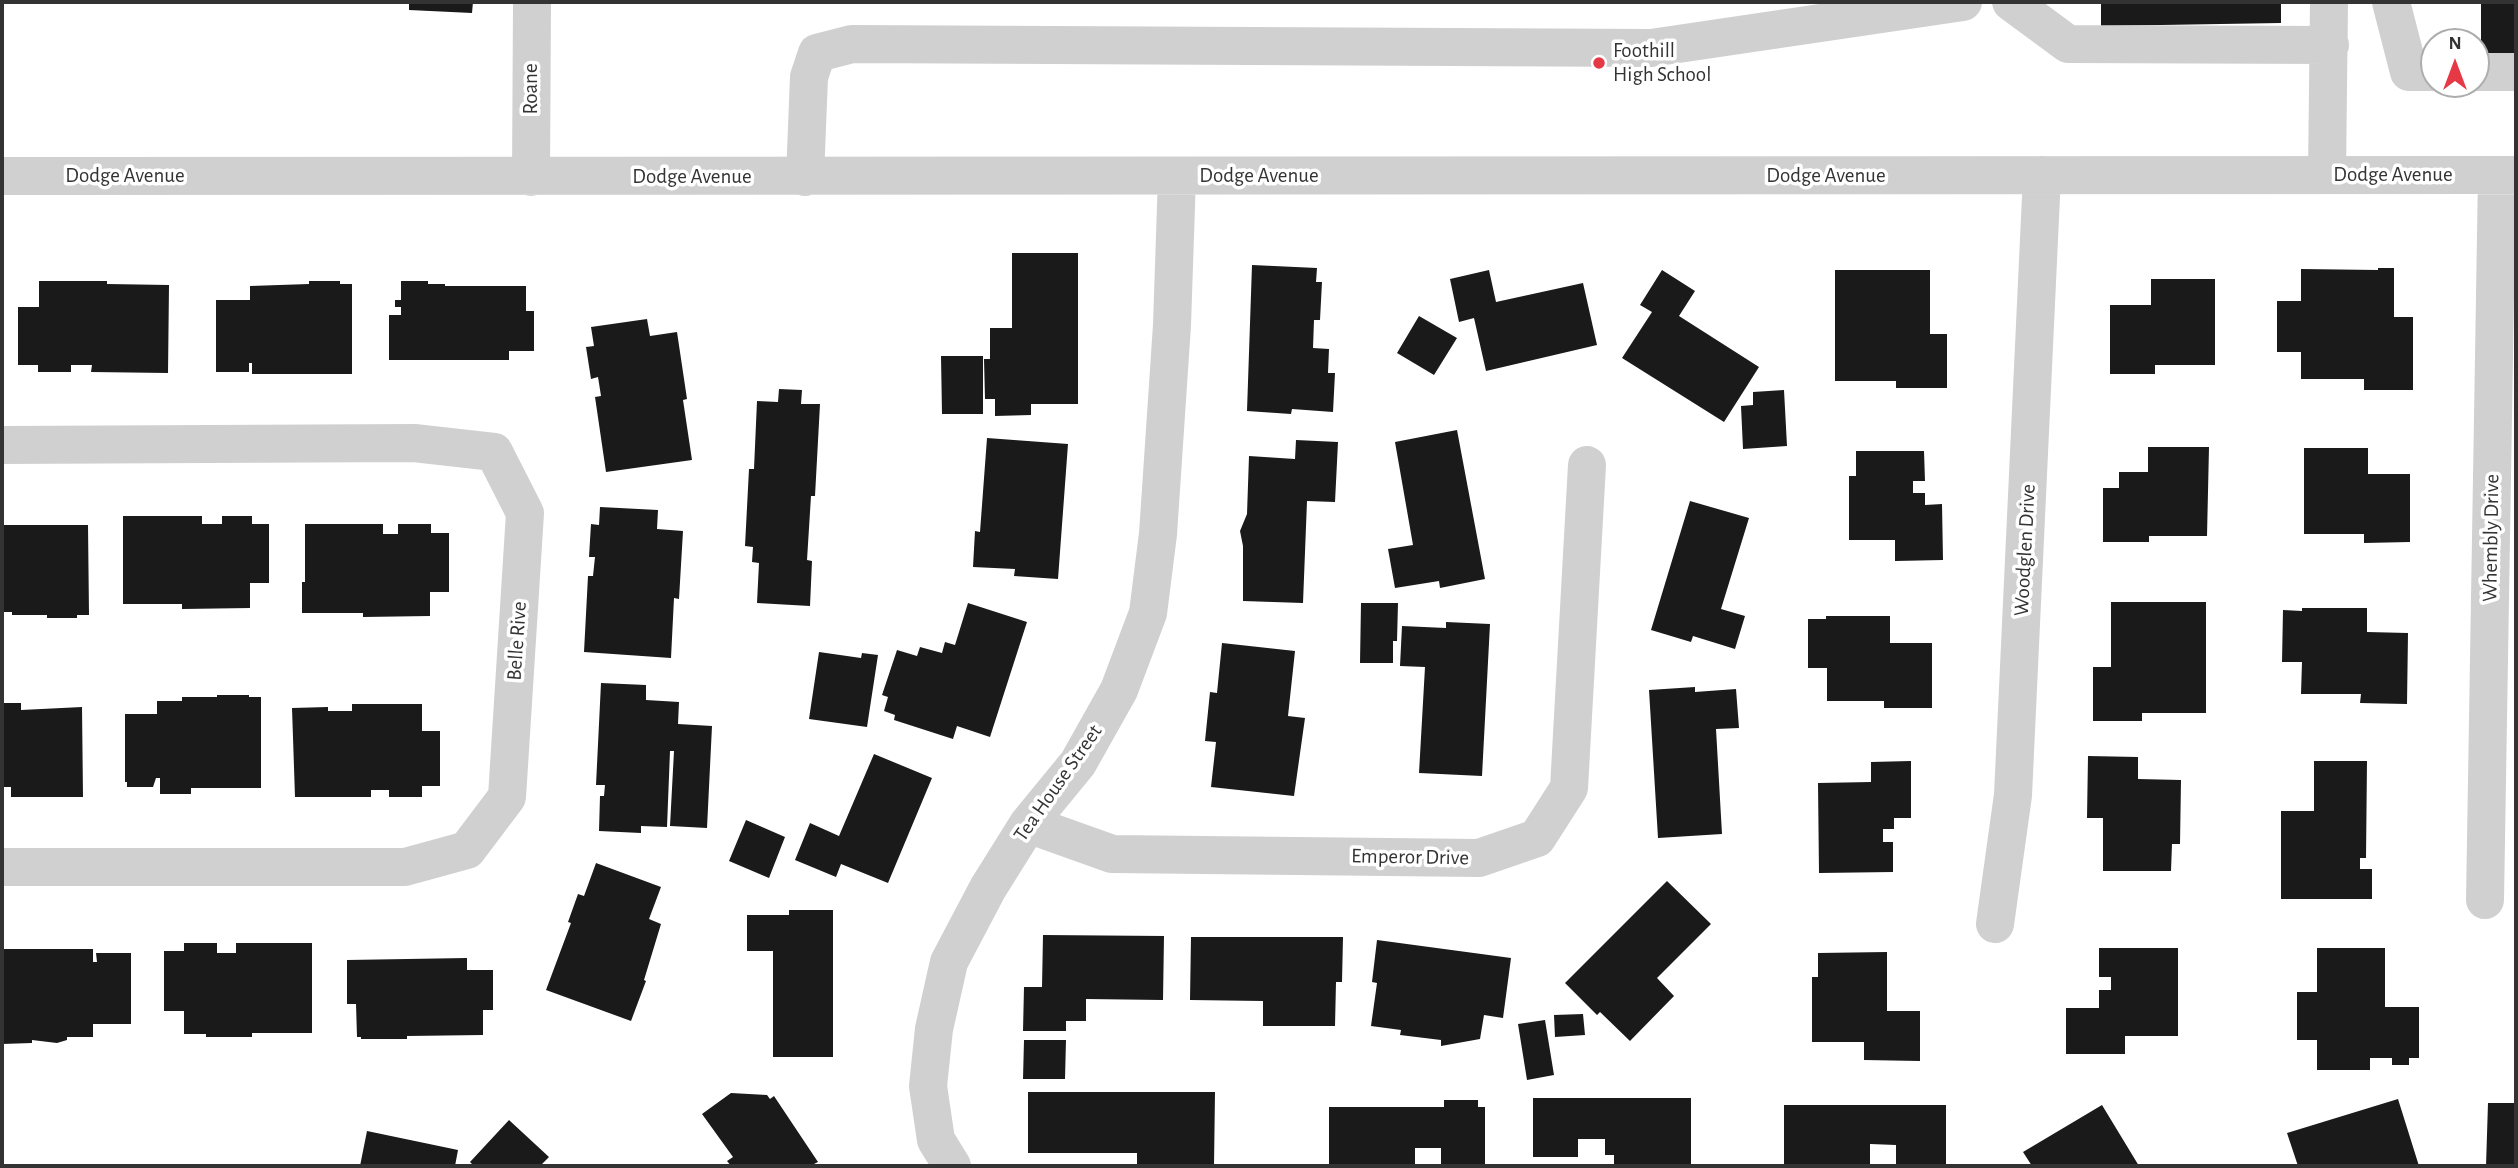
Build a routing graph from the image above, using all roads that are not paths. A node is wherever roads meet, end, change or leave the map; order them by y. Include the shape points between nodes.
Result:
1 (532, 2) edge
2 (1963, 2) edge
3 (2011, 2) edge
4 (2329, 2) edge
5 (2391, 2) edge
6 (2330, 45) junction
7 (2420, 72) edge
8 (2490, 72) edge
9 (2516, 72) edge
10 (2042, 175) junction
11 (2327, 175) junction
12 (2507, 175) edge
13 (2, 176) edge
14 (1177, 176) junction
15 (531, 177) junction
16 (805, 177) junction
17 (2, 445) edge
18 (1587, 465) dead end
19 (1028, 824) junction
20 (2, 867) edge
21 (2485, 900) dead end
22 (1994, 924) dead end
23 (952, 1166) edge

1 - 15 street, Roane
2 - 16 street via 1651,48 852,44 817,53 809,77
3 - 6 street via 2068,44
4 - 6 street
5 - 7 street via 2409,72
6 - 11 street
8 - 9 street
10 - 11 street, Dodge Avenue
10 - 14 street, Dodge Avenue
10 - 22 street, Woodglen Drive via 2013,795
11 - 12 street, Dodge Avenue
12 - 21 street, Whembly Drive
13 - 15 street, Dodge Avenue
14 - 16 street, Dodge Avenue
14 - 19 street, Tea House Street via 1172,326 1148,613 1119,690 1078,763
15 - 16 street, Dodge Avenue
17 - 20 street, Belle Rive via 414,443 494,452 525,513 507,797 467,850 405,867
18 - 19 street, Emperor Drive via 1569,788 1537,838 1479,858 1112,854
19 - 23 street, Tea House Street via 949,962 934,1029 928,1086 936,1140

